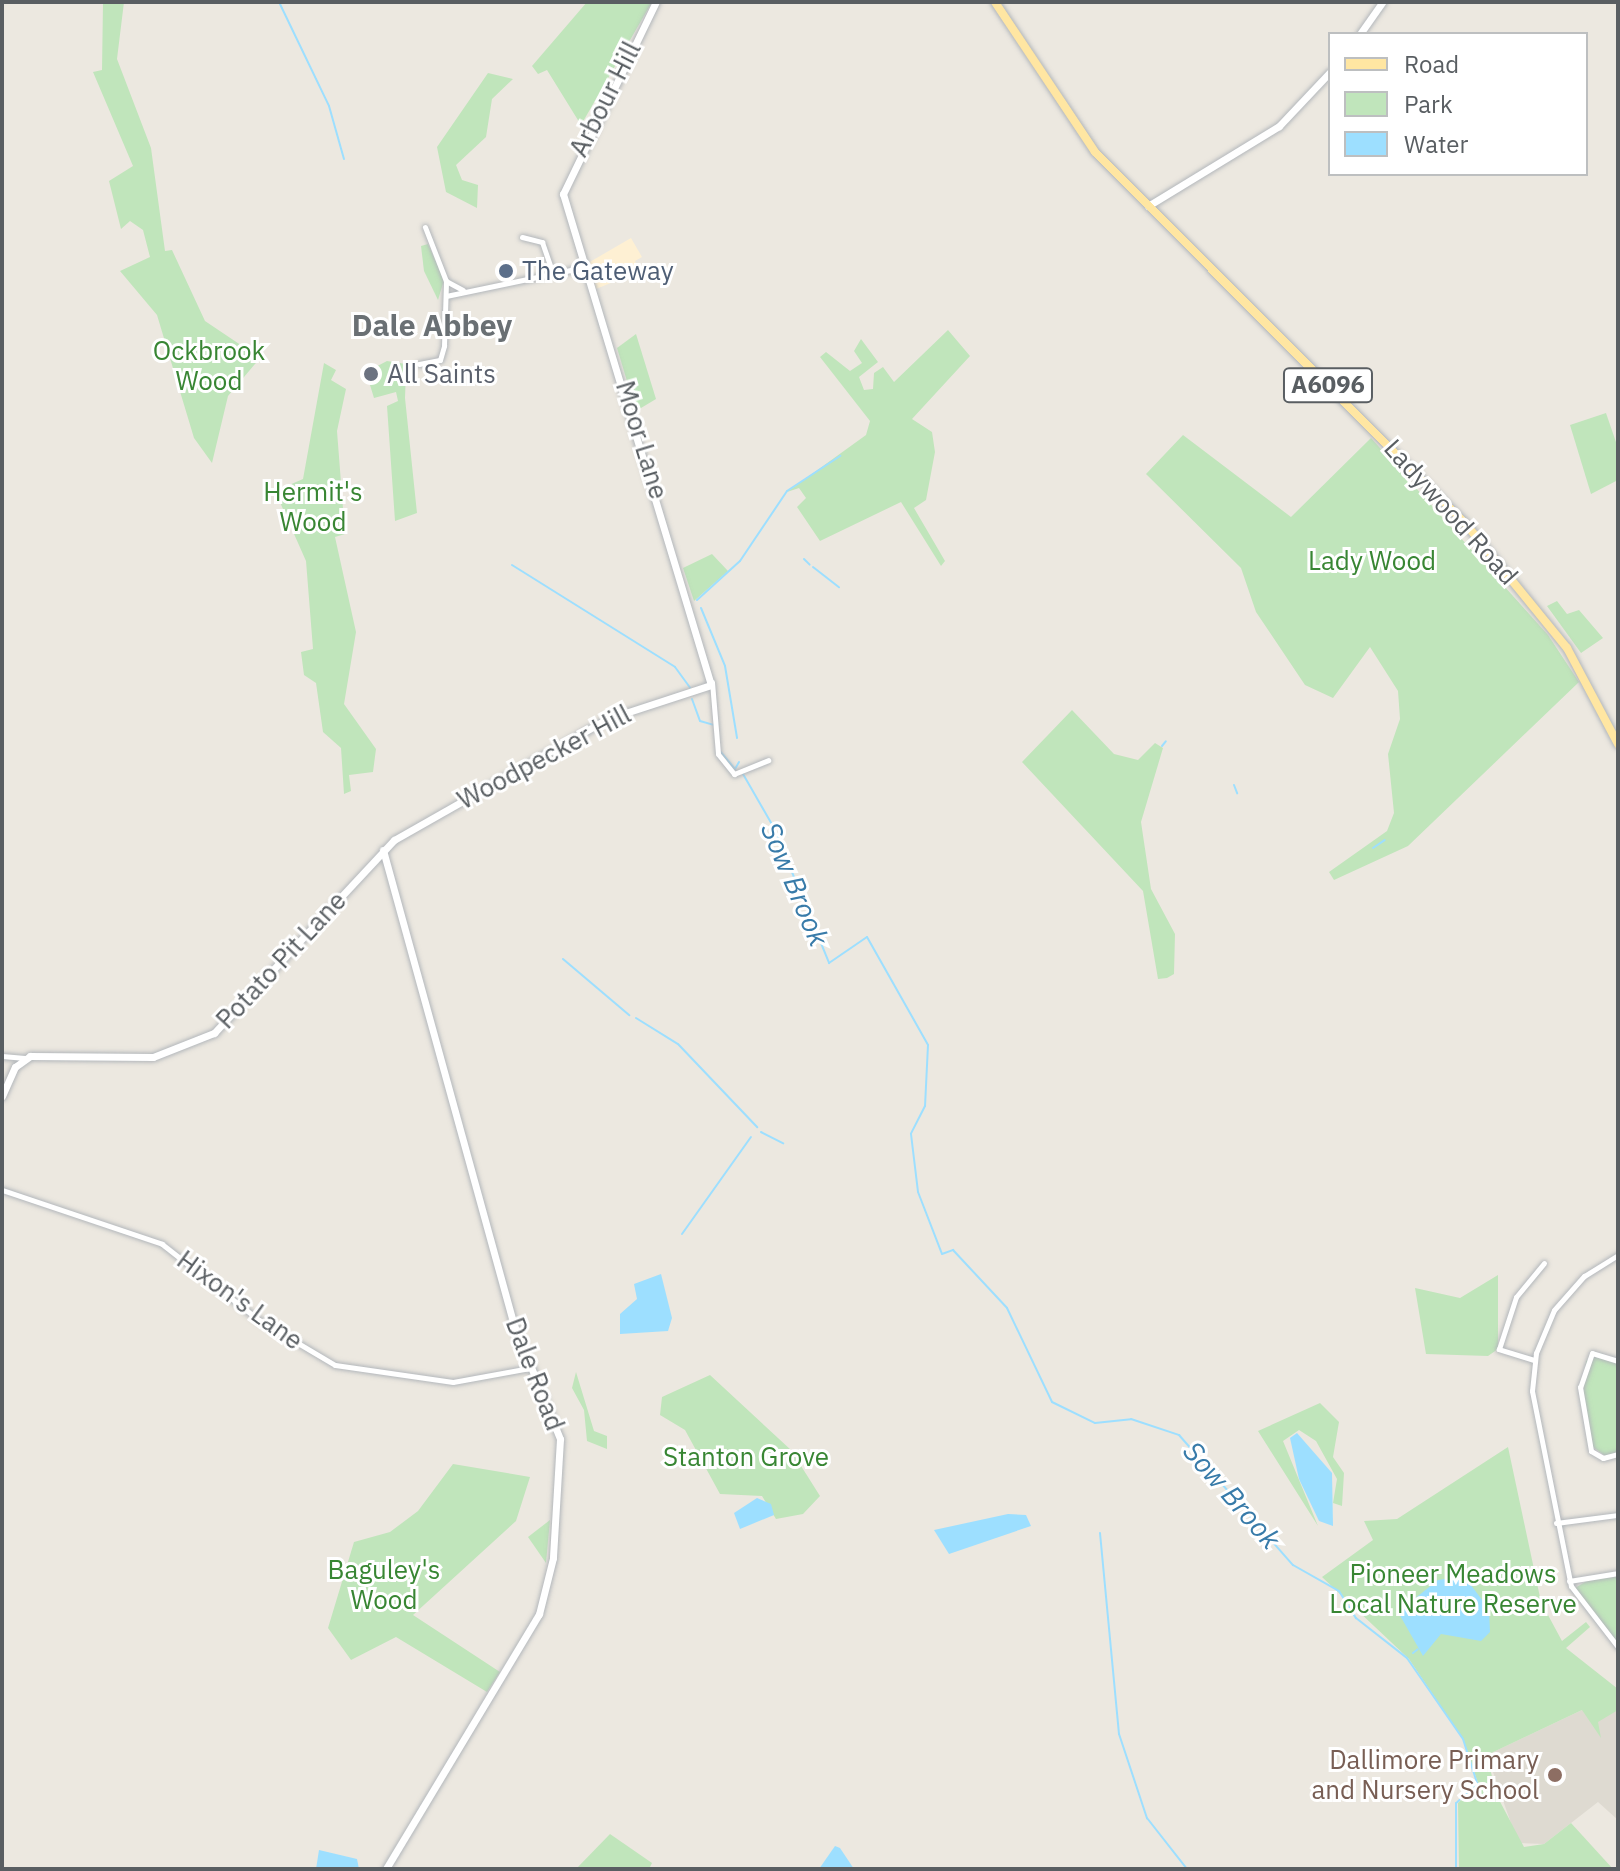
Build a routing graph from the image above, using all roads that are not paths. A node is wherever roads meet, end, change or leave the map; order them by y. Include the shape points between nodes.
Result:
1 (656, 2) edge
2 (995, 2) edge
3 (1382, 2) edge
4 (1361, 32) edge
5 (1328, 74) edge
6 (564, 199) joint
7 (1148, 206) junction
8 (425, 227) dead end
9 (522, 237) dead end
10 (586, 267) junction
11 (553, 274) junction
12 (446, 281) junction
13 (463, 290) junction
14 (445, 296) junction
15 (419, 364) dead end
16 (712, 682) junction
17 (1618, 744) edge
18 (768, 760) dead end
19 (383, 850) junction
20 (4, 1056) edge
21 (25, 1058) junction
22 (15, 1067) junction
23 (2, 1096) edge
24 (2, 1190) edge
25 (1618, 1255) edge
26 (1544, 1263) dead end
27 (1534, 1360) junction
28 (1618, 1361) edge
29 (530, 1368) junction
30 (1618, 1454) edge
31 (1618, 1515) edge
32 (1556, 1523) junction
33 (1618, 1573) edge
34 (1569, 1581) junction
35 (1618, 1647) edge
36 (386, 1869) edge

1 - 6 street, Arbour Hill via 576,155
2 - 7 main road, A6096 via 1078,131
3 - 4 street
5 - 7 street via 1279,126
6 - 10 street, Moor Lane
7 - 17 main road, Ladywood Road / A6096 via 1452,508 1567,648
8 - 12 street
9 - 11 street via 542,242
10 - 11 street
10 - 16 street, Moor Lane
11 - 13 street
12 - 13 street
12 - 14 street
13 - 14 street
14 - 15 street via 442,358
16 - 18 street via 718,754 734,774
16 - 19 street, Woodpecker Hill via 607,719
19 - 21 street, Potato Pit Lane via 214,1033 153,1057
19 - 29 street, Dale Road
20 - 21 street, Potato Pit Lane
20 - 22 street, Potato Pit Lane
21 - 22 street
22 - 23 street
24 - 29 street, Hixon's Lane via 162,1244 259,1320 335,1365 453,1382
25 - 27 street via 1564,1297
26 - 27 street via 1523,1280 1499,1353
27 - 32 street via 1533,1407
28 - 30 street via 1592,1353 1580,1387 1591,1451 1603,1458
29 - 36 street, Dale Road via 560,1439 549,1586 527,1637
31 - 32 street
32 - 34 street
33 - 34 street
34 - 35 street via 1591,1620

